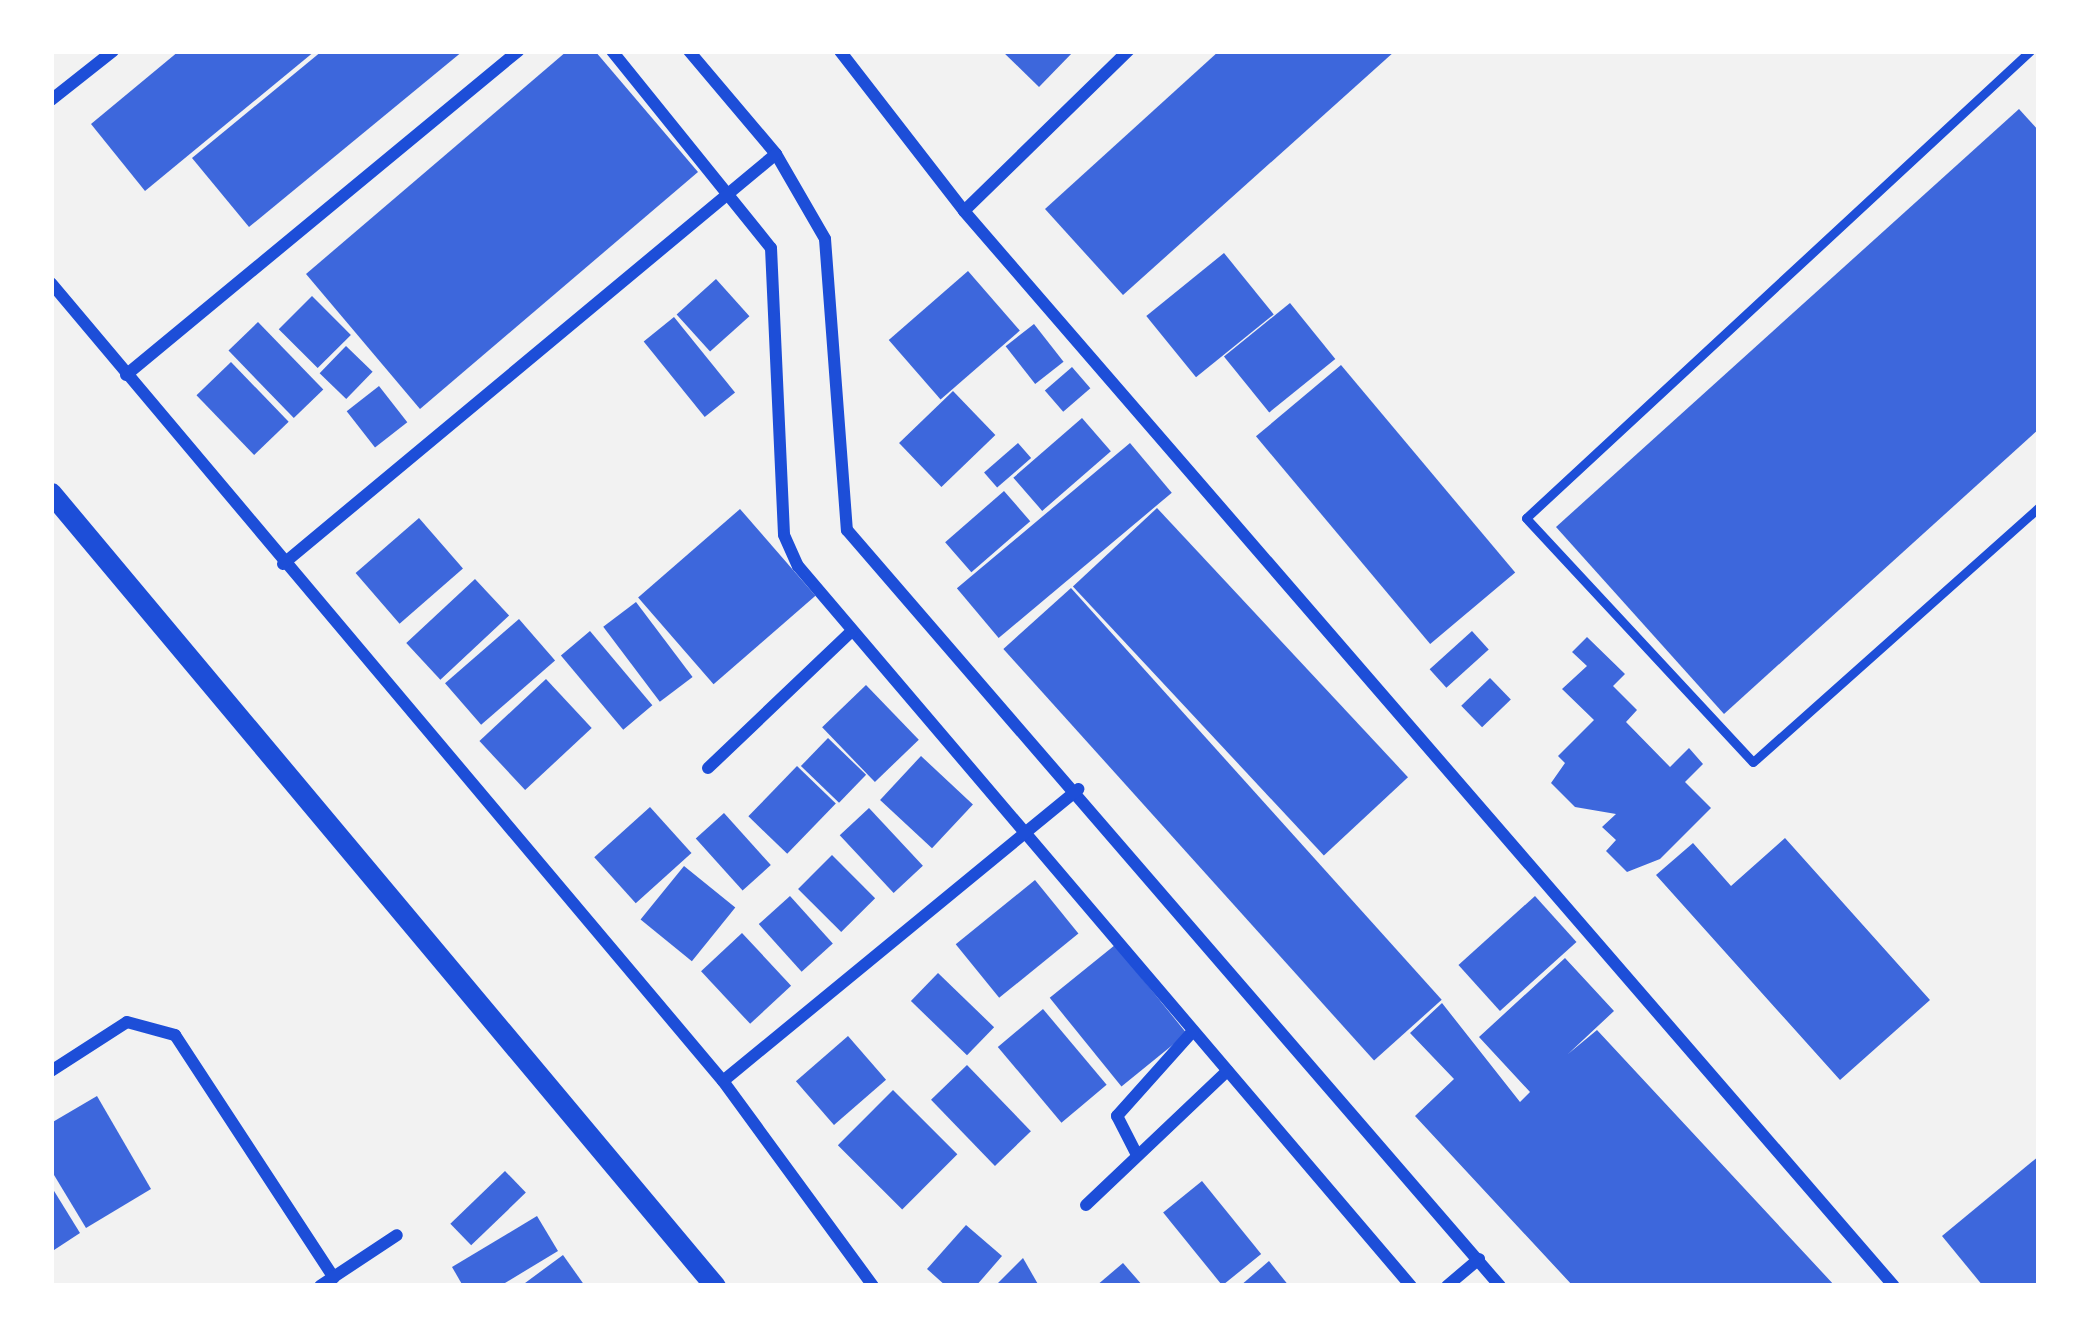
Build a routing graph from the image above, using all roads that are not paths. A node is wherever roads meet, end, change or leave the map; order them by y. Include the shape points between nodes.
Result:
1 (113, 51) edge
2 (518, 51) edge
3 (612, 51) edge
4 (689, 51) edge
5 (840, 51) edge
6 (1128, 51) edge
7 (2030, 51) edge
8 (51, 100) edge
9 (776, 154) junction
10 (734, 192) junction
11 (964, 211) junction
12 (51, 283) edge
13 (126, 375) junction
14 (51, 493) edge
15 (2039, 507) edge
16 (283, 563) junction
17 (852, 631) junction
18 (708, 768) dead end
19 (1079, 789) junction
20 (1025, 833) junction
21 (1193, 1031) junction
22 (51, 1071) edge
23 (1227, 1071) junction
24 (723, 1081) junction
25 (1138, 1155) junction
26 (1085, 1204) dead end
27 (398, 1235) dead end
28 (1479, 1258) junction
29 (334, 1278) junction
30 (320, 1286) edge
31 (715, 1286) edge
32 (873, 1286) edge
33 (1411, 1286) edge
34 (1447, 1286) edge
35 (1500, 1286) edge
36 (1894, 1286) edge

1 - 8 street
2 - 13 street
3 - 10 street
4 - 9 street
5 - 11 street
6 - 11 street
7 - 15 lane via 1526,518 1753,762
9 - 10 street
9 - 19 street via 825,239 847,530
10 - 16 street
10 - 17 street via 771,248 784,535
11 - 36 street
12 - 13 street
13 - 16 street
14 - 31 street
16 - 24 street
17 - 18 street
17 - 20 street
19 - 20 street
19 - 28 street
20 - 21 street
20 - 24 street
21 - 23 street
21 - 25 street via 1117,1116
22 - 29 street via 127,1022 175,1035
23 - 25 street
23 - 33 street
24 - 32 street
25 - 26 street
27 - 29 street
28 - 34 street
28 - 35 street
29 - 30 street

